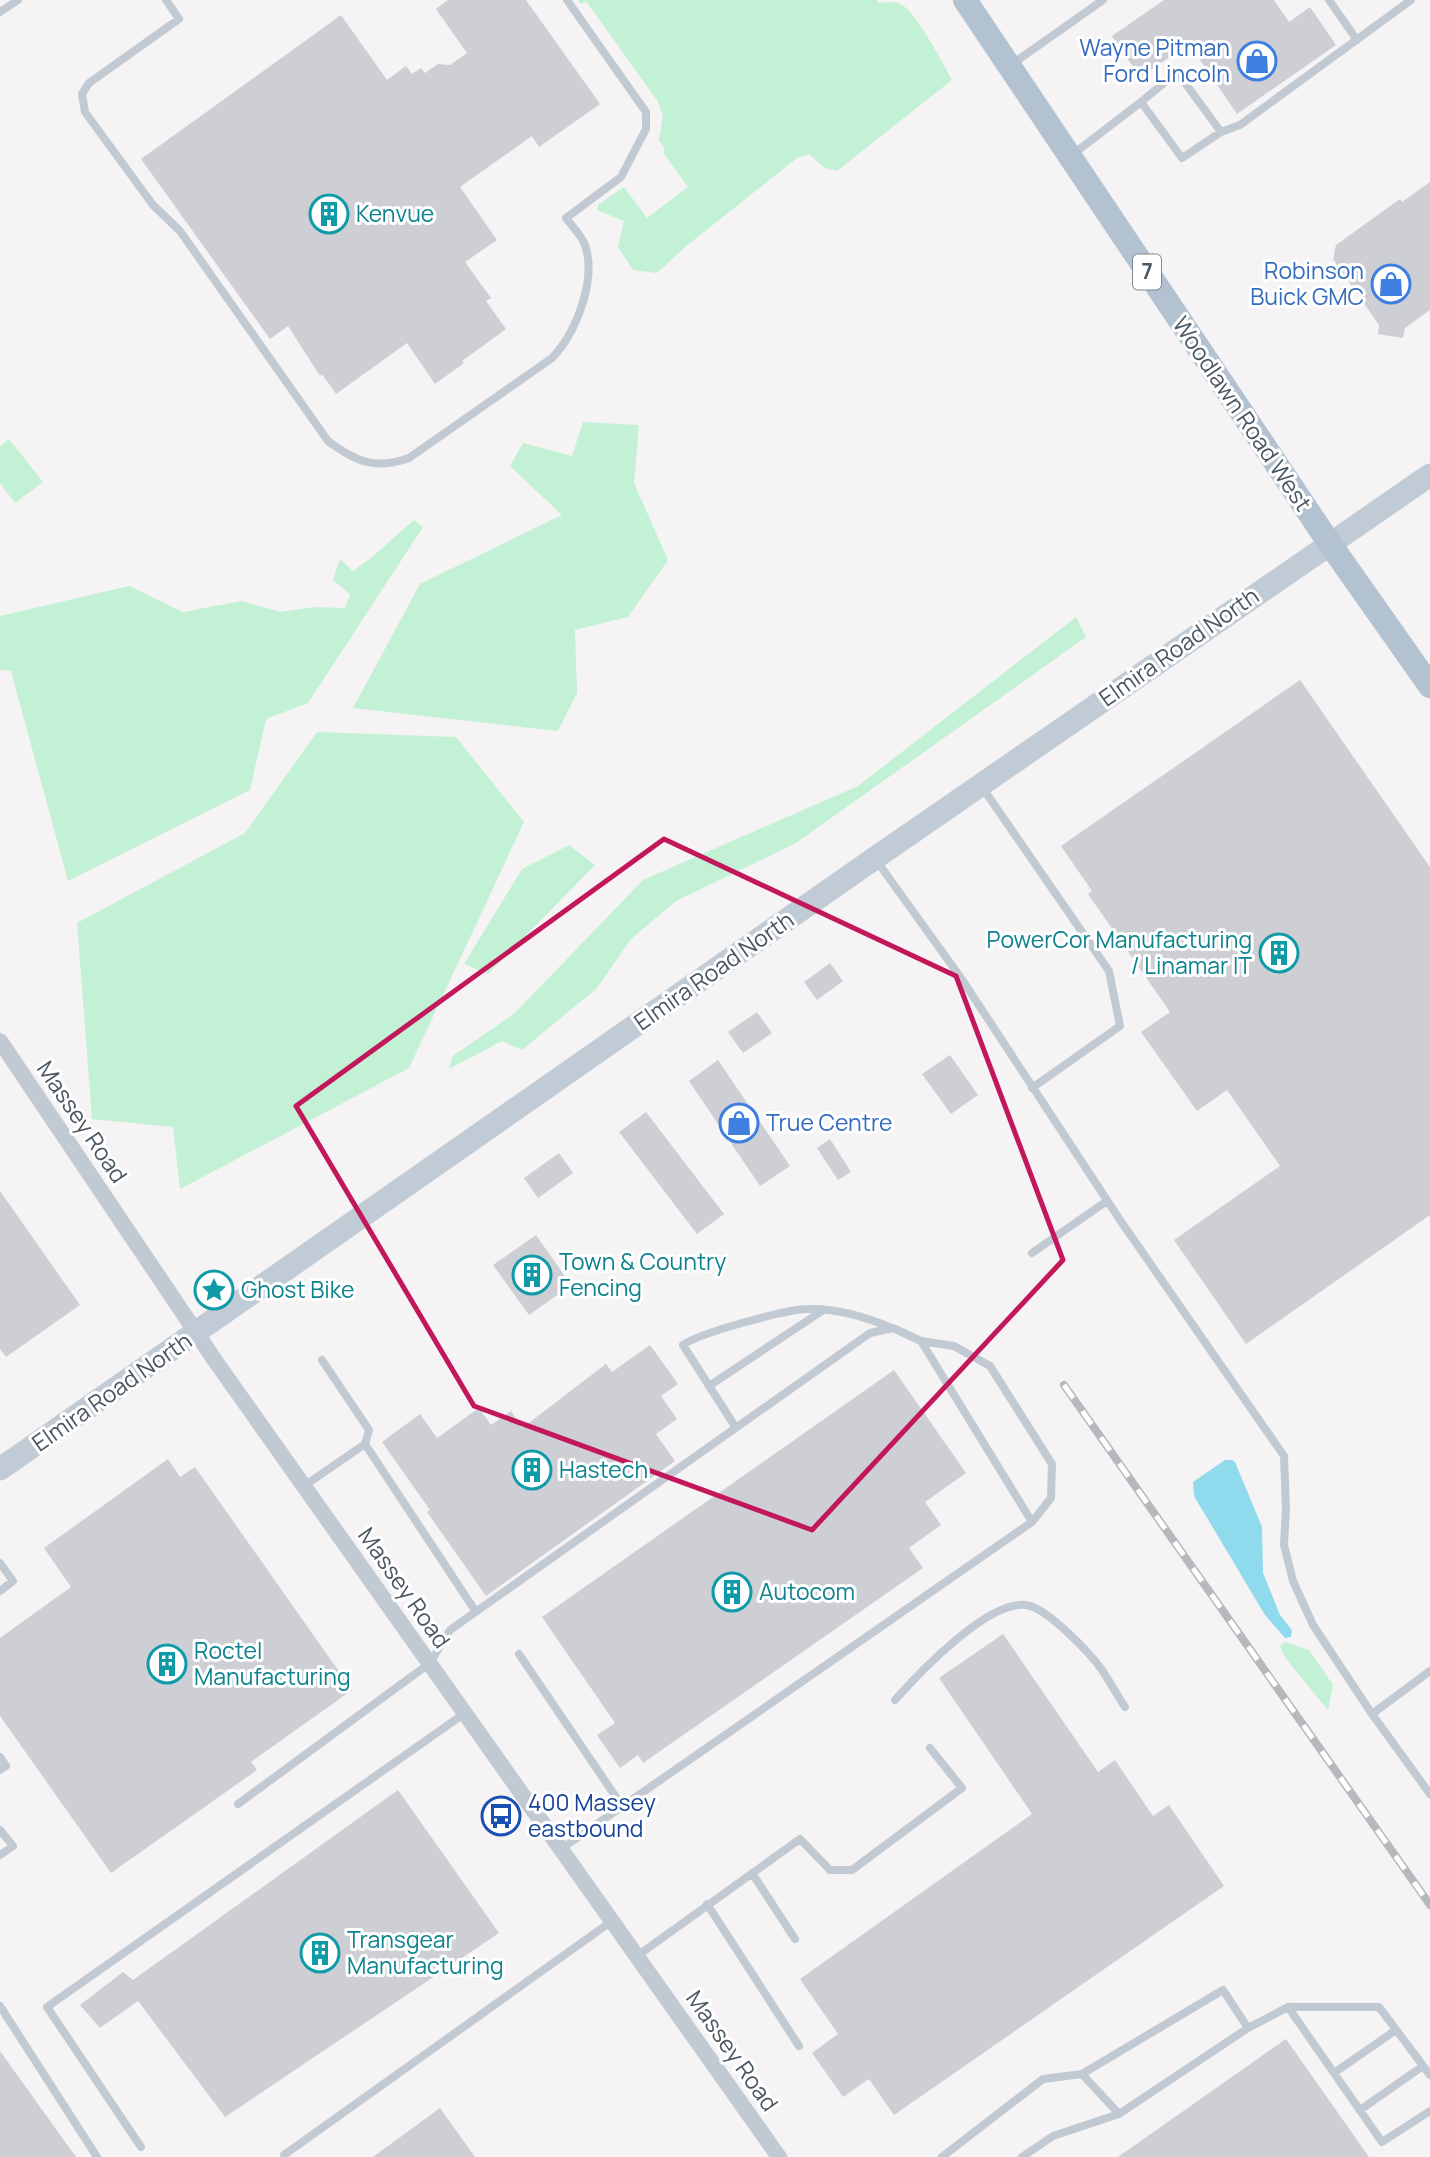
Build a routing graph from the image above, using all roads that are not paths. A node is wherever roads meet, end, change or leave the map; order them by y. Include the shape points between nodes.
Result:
1 (18, 0) edge
2 (166, 0) edge
3 (567, 0) edge
4 (965, 0) edge
5 (1329, 0) edge
6 (1411, 0) edge
7 (1099, 1) edge
8 (0, 12) edge
9 (1357, 40) junction
10 (1010, 66) junction
11 (1141, 102) junction
12 (1221, 132) junction
13 (1070, 157) junction
14 (1430, 475) edge
15 (1329, 544) junction
16 (1430, 686) edge
17 (981, 784) junction
18 (875, 858) junction
19 (0, 1041) edge
20 (1032, 1088) junction
21 (1107, 1201) junction
22 (1031, 1254) dead end
23 (822, 1311) junction
24 (893, 1328) junction
25 (197, 1333) junction
26 (920, 1341) junction
27 (322, 1360) dead end
28 (709, 1386) junction
29 (736, 1428) junction
30 (365, 1444) junction
31 (0, 1469) edge
32 (304, 1486) junction
33 (1032, 1522) junction
34 (0, 1563) edge
35 (0, 1591) edge
36 (476, 1612) junction
37 (519, 1654) dead end
38 (430, 1663) junction
39 (1430, 1671) edge
40 (894, 1700) dead end
41 (1125, 1707) dead end
42 (465, 1713) junction
43 (1372, 1714) junction
44 (930, 1748) dead end
45 (0, 1757) edge
46 (0, 1770) edge
47 (1430, 1794) edge
48 (238, 1804) dead end
49 (622, 1807) junction
50 (0, 1830) edge
51 (561, 1849) junction
52 (0, 1855) edge
53 (752, 1872) junction
54 (707, 1904) junction
55 (612, 1921) junction
56 (794, 1939) dead end
57 (637, 1956) junction
58 (0, 2006) edge
59 (1288, 2007) junction
60 (1248, 2028) junction
61 (1396, 2030) junction
62 (799, 2046) dead end
63 (1423, 2066) junction
64 (1334, 2073) junction
65 (1082, 2074) junction
66 (1430, 2075) edge
67 (1360, 2110) junction
68 (1430, 2110) edge
69 (1119, 2115) junction
70 (141, 2147) dead end
71 (284, 2155) edge
72 (97, 2157) edge
73 (779, 2157) edge
74 (942, 2157) edge
75 (1021, 2157) edge

1 - 8 lane
2 - 3 lane via 179,19 89,83 82,94 85,112 153,205 180,231 328,441 353,458 380,465 409,458 552,358 574,328 588,264 585,244 566,218 621,177 647,119
4 - 10 main road, Woodlawn Road West / 7
5 - 9 lane
6 - 9 lane
7 - 10 lane
9 - 12 lane via 1240,125
10 - 13 main road, Woodlawn Road West / 7
11 - 12 lane via 1182,158
11 - 12 lane via 1177,72
11 - 13 lane
13 - 15 main road, Woodlawn Road West / 7
14 - 15 main road, Elmira Road North
15 - 16 main road, Woodlawn Road West / 7
15 - 17 main road, Elmira Road North
17 - 18 main road, Elmira Road North
17 - 20 lane via 1109,971 1120,1026
18 - 20 lane
18 - 25 main road, Elmira Road North
19 - 25 street, Massey Road
20 - 21 lane
21 - 22 lane
21 - 43 lane via 1284,1456 1284,1545 1293,1581 1313,1626
23 - 24 lane via 862,1315
23 - 28 lane
23 - 28 lane via 807,1309 737,1325 683,1345
24 - 26 lane
24 - 29 lane via 870,1333
25 - 31 main road, Elmira Road North
25 - 32 street, Massey Road
26 - 33 lane
26 - 33 lane via 954,1346 990,1366 1052,1464 1051,1498
27 - 30 lane via 369,1430
28 - 29 lane
29 - 36 lane
30 - 32 lane
30 - 36 lane
32 - 38 street, Massey Road
33 - 49 lane
34 - 35 lane via 13,1581
36 - 38 lane via 450,1630
37 - 49 lane
38 - 42 street, Massey Road
38 - 48 lane
39 - 43 lane
40 - 41 lane via 929,1662 997,1610 1026,1605 1051,1616 1101,1668
42 - 51 street, Massey Road
42 - 70 lane via 47,2007
43 - 47 lane
44 - 53 lane via 962,1788 852,1870 830,1870 800,1839
45 - 46 lane via 6,1766
49 - 51 lane
50 - 52 lane via 13,1846
51 - 55 street, Massey Road
53 - 54 lane
53 - 56 lane
54 - 57 lane
54 - 62 lane
55 - 57 street, Massey Road
55 - 71 lane
57 - 73 street, Massey Road
58 - 72 lane
59 - 60 lane
59 - 61 lane via 1380,2007
59 - 64 lane
60 - 65 lane via 1223,1990
60 - 69 lane
61 - 63 lane
61 - 64 lane
63 - 66 lane
63 - 67 lane
64 - 67 lane
65 - 69 lane
65 - 74 lane via 1043,2079
67 - 68 lane via 1382,2142
69 - 75 lane via 1053,2136

